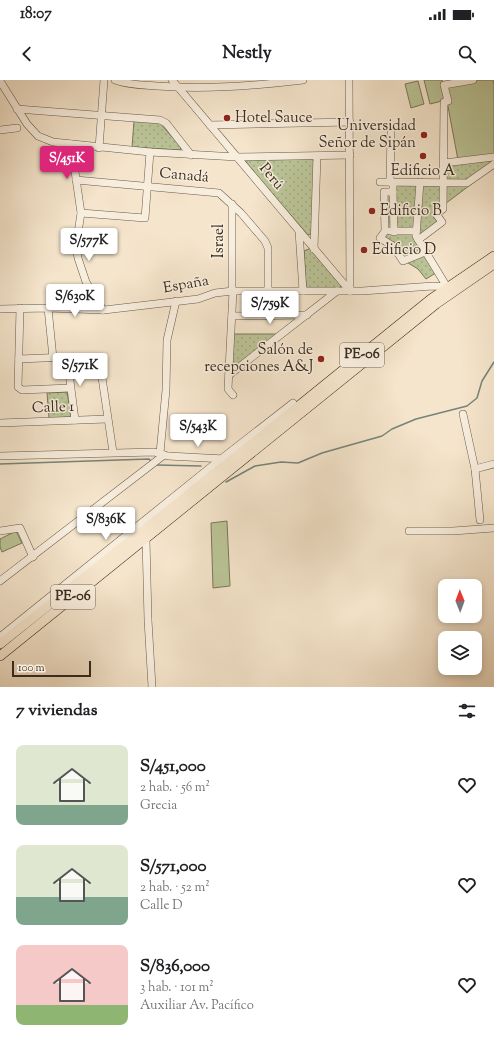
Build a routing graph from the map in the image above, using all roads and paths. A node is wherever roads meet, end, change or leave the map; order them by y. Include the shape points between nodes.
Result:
1 (104, 80) edge
2 (115, 80) edge
3 (172, 80) edge
4 (214, 80) edge
5 (303, 80) edge
6 (349, 80) edge
7 (473, 80) edge
8 (0, 81) edge
9 (178, 88) junction
10 (215, 88) junction
11 (17, 109) junction
12 (102, 115) junction
13 (350, 122) junction
14 (210, 125) junction
15 (17, 128) dead end
16 (0, 130) edge
17 (391, 133) dead end
18 (71, 144) junction
19 (99, 148) junction
20 (150, 152) junction
21 (191, 155) junction
22 (350, 155) junction
23 (317, 156) junction
24 (237, 157) junction
25 (494, 157) edge
26 (444, 163) junction
27 (494, 164) edge
28 (76, 180) junction
29 (380, 182) dead end
30 (392, 182) junction
31 (420, 182) junction
32 (444, 182) junction
33 (148, 186) junction
34 (393, 192) junction
35 (232, 204) junction
36 (81, 212) junction
37 (394, 214) junction
38 (385, 215) junction
39 (299, 231) junction
40 (385, 231) junction
41 (416, 231) junction
42 (394, 232) junction
43 (418, 240) junction
44 (314, 249) junction
45 (425, 252) junction
46 (494, 256) edge
47 (494, 264) edge
48 (448, 287) junction
49 (233, 291) junction
50 (268, 291) junction
51 (303, 291) junction
52 (337, 291) junction
53 (350, 291) junction
54 (176, 301) junction
55 (20, 308) junction
56 (48, 308) junction
57 (0, 309) edge
58 (103, 310) junction
59 (307, 315) junction
60 (232, 316) junction
61 (53, 358) junction
62 (19, 359) junction
63 (100, 371) dead end
64 (229, 375) junction
65 (335, 377) junction
66 (70, 388) junction
67 (233, 396) dead end
68 (293, 403) joint
69 (463, 414) dead end
70 (107, 419) junction
71 (75, 420) junction
72 (0, 423) edge
73 (113, 452) junction
74 (162, 454) junction
75 (0, 456) edge
76 (228, 459) junction
77 (494, 464) edge
78 (475, 470) junction
79 (494, 470) edge
80 (480, 520) dead end
81 (494, 528) edge
82 (0, 531) edge
83 (408, 531) dead end
84 (143, 535) junction
85 (33, 557) junction
86 (0, 581) edge
87 (0, 637) edge
88 (0, 644) edge
89 (0, 656) edge
90 (152, 687) edge

1 - 12 street
2 - 9 street
3 - 9 street, Perú
4 - 10 street
5 - 10 street
6 - 13 street
7 - 26 street via 444,85 448,101 444,102
8 - 11 street
9 - 10 street
9 - 14 street, Perú
11 - 12 street
11 - 18 street via 38,136 53,142
12 - 19 street
12 - 21 street via 160,120 166,123
13 - 14 street
13 - 22 street
14 - 24 street, Perú
15 - 16 street
17 - 30 street
18 - 19 street
18 - 28 street
19 - 20 street
20 - 21 street
20 - 33 street
21 - 24 street
22 - 23 street
22 - 53 street
23 - 24 street
23 - 44 street
24 - 39 street, Perú
25 - 26 street
26 - 32 street
27 - 32 street via 467,183
28 - 33 street, Canadá
28 - 36 street
29 - 30 street
30 - 31 street
30 - 34 street
31 - 32 street
31 - 41 street
32 - 43 street via 443,209 436,214 442,222
33 - 35 street, Canadá via 219,193
33 - 36 street via 145,218
34 - 37 street
34 - 38 street via 384,192
35 - 49 street, Israel
35 - 50 street, Canadá via 265,241 268,248
36 - 58 street via 76,246 78,258 86,282
37 - 38 street
37 - 42 street
38 - 40 street
39 - 44 street, Perú
39 - 51 street
40 - 42 street
40 - 45 street via 380,238 393,246 402,261
41 - 42 street
41 - 43 street
43 - 45 street
44 - 53 street, Perú
45 - 48 street
46 - 48 main road, PE-06
47 - 84 main road, PE-06 via 436,304
48 - 53 street, España
48 - 65 main road, PE-06
49 - 50 street, España
49 - 54 street, España
49 - 60 street, Israel
50 - 51 street, España
51 - 52 street, España
52 - 53 street, España
52 - 59 street
54 - 58 street, España
54 - 74 street via 167,340
55 - 56 street, España
55 - 57 street, España
55 - 62 street
56 - 58 street, España
56 - 61 street
59 - 60 street
59 - 64 street
60 - 64 street, Israel
61 - 62 street
61 - 66 street via 67,357
62 - 66 street via 20,389
63 - 70 street
64 - 67 street, Israel via 228,389
65 - 68 main road
65 - 76 main road, PE-06
66 - 71 street
68 - 76 street
69 - 78 street
70 - 71 street, Calle 1
70 - 73 street
71 - 72 street, Calle 1
73 - 74 street
73 - 75 street
74 - 76 street
74 - 85 street
76 - 84 main road, PE-06
76 - 87 street
77 - 78 street
78 - 79 street
78 - 80 street
81 - 83 street via 453,532
82 - 85 street via 20,528
84 - 88 main road, PE-06
84 - 89 main road, PE-06
84 - 90 street
85 - 86 street

